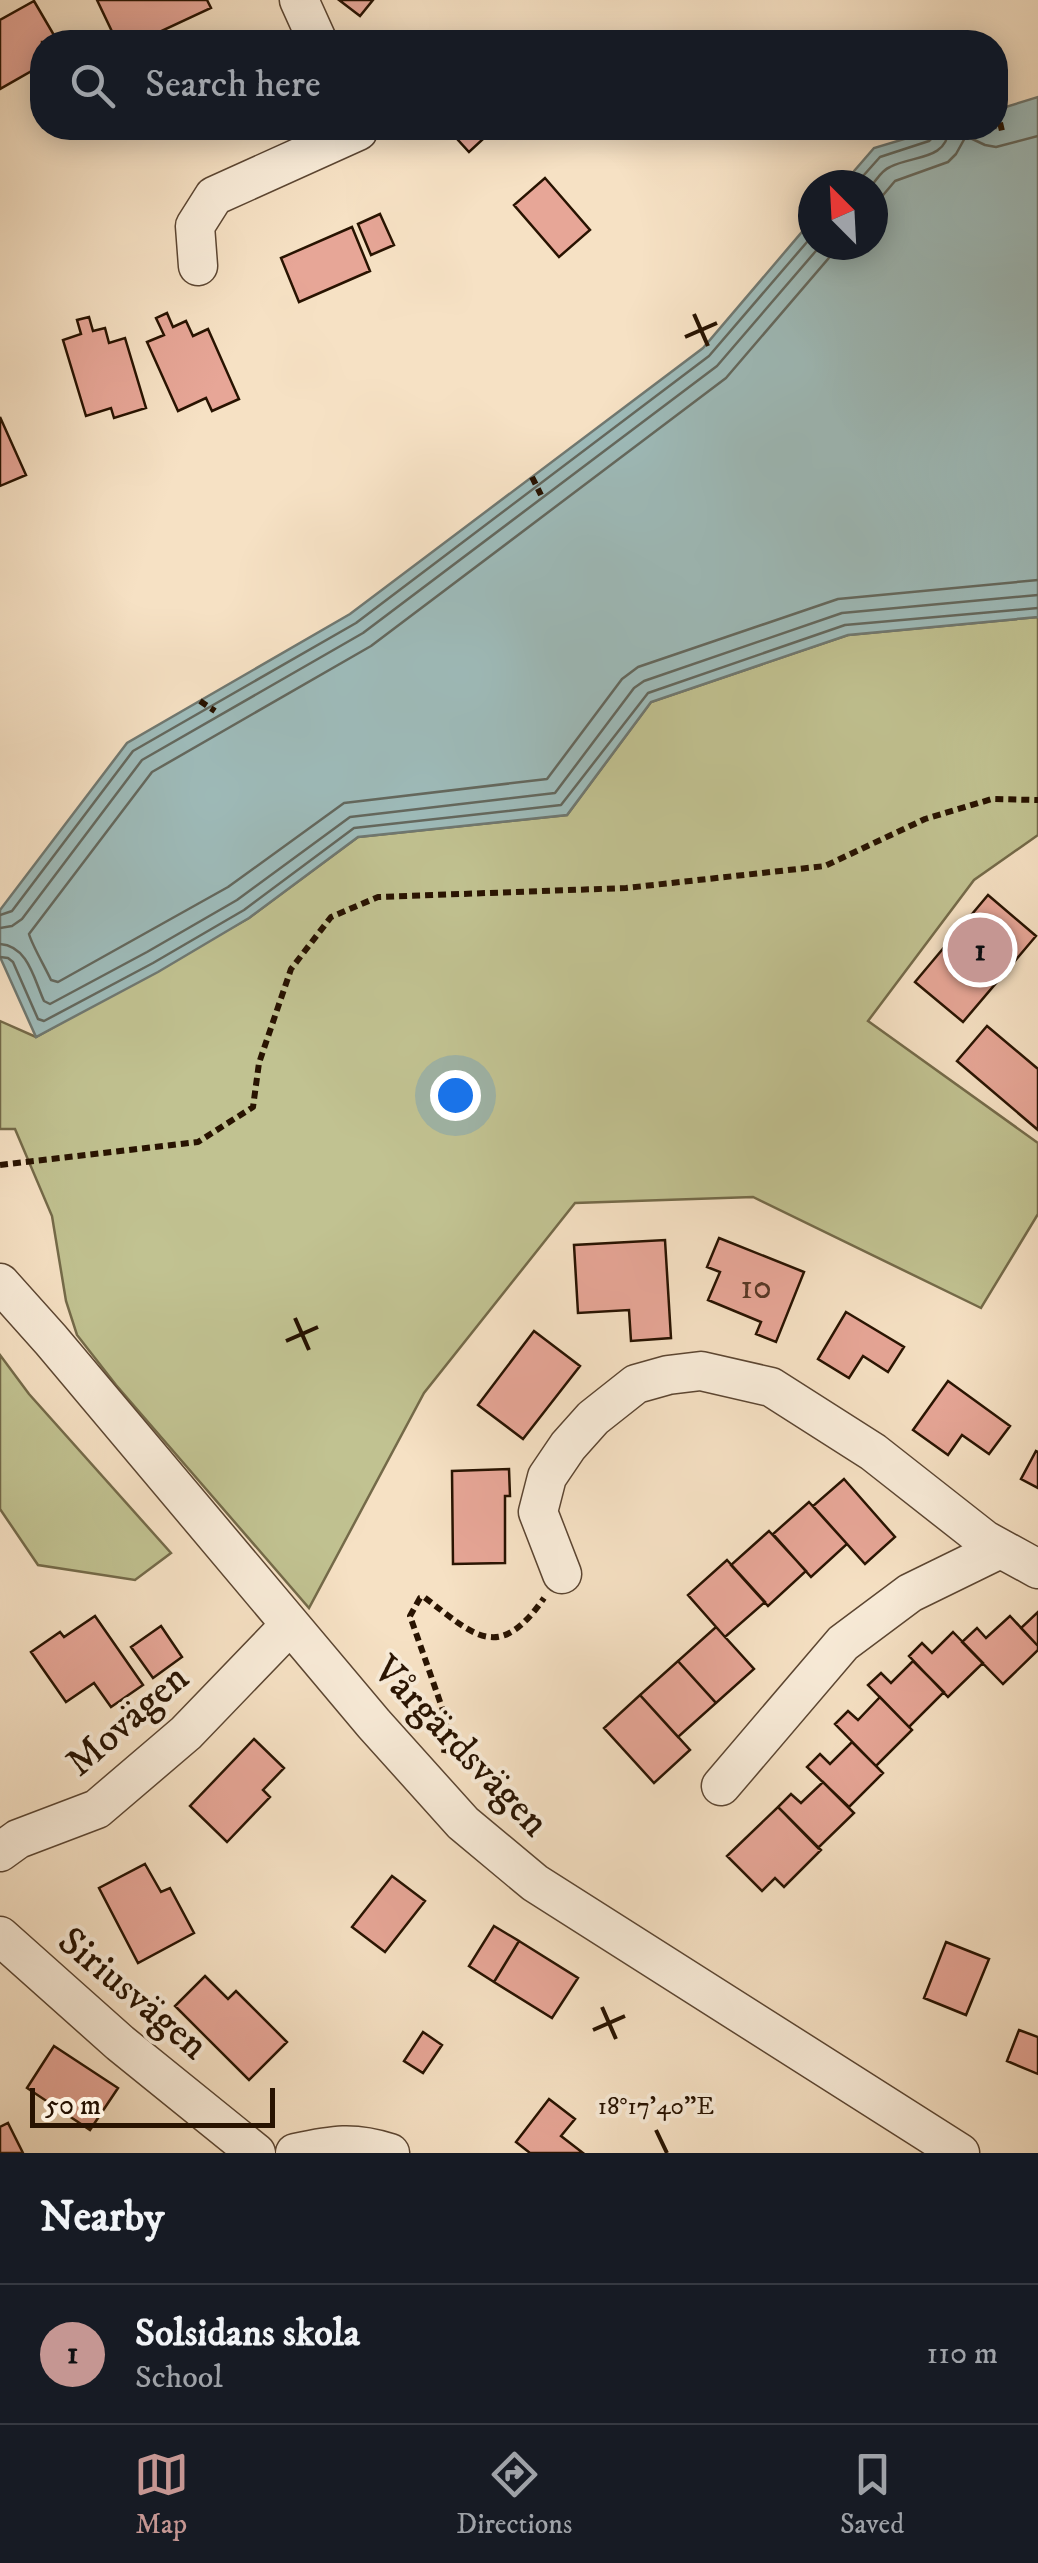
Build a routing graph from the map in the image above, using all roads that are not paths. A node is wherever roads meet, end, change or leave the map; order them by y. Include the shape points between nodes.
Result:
1 (299, 0) edge
2 (313, 30) edge
3 (334, 140) edge
4 (198, 266) dead end
5 (0, 1283) edge
6 (1000, 1548) junction
7 (1038, 1569) edge
8 (562, 1574) road end
9 (290, 1625) junction
10 (721, 1786) dead end
11 (0, 1852) edge
12 (0, 1936) edge
13 (256, 2153) edge
14 (295, 2153) edge
15 (390, 2153) edge
16 (960, 2153) edge

1 - 2 street
3 - 4 street via 214,196 195,226
5 - 9 street, Vårgärdsvägen
6 - 7 street
6 - 8 street via 873,1452 771,1387 701,1371 636,1384 593,1418 547,1477 538,1512
6 - 10 street via 910,1593 844,1643
9 - 11 street, Movägen via 186,1733 98,1809
9 - 16 street, Vårgärdsvägen via 463,1823 535,1884
12 - 13 street, Siriusvägen
14 - 15 street via 363,2144

